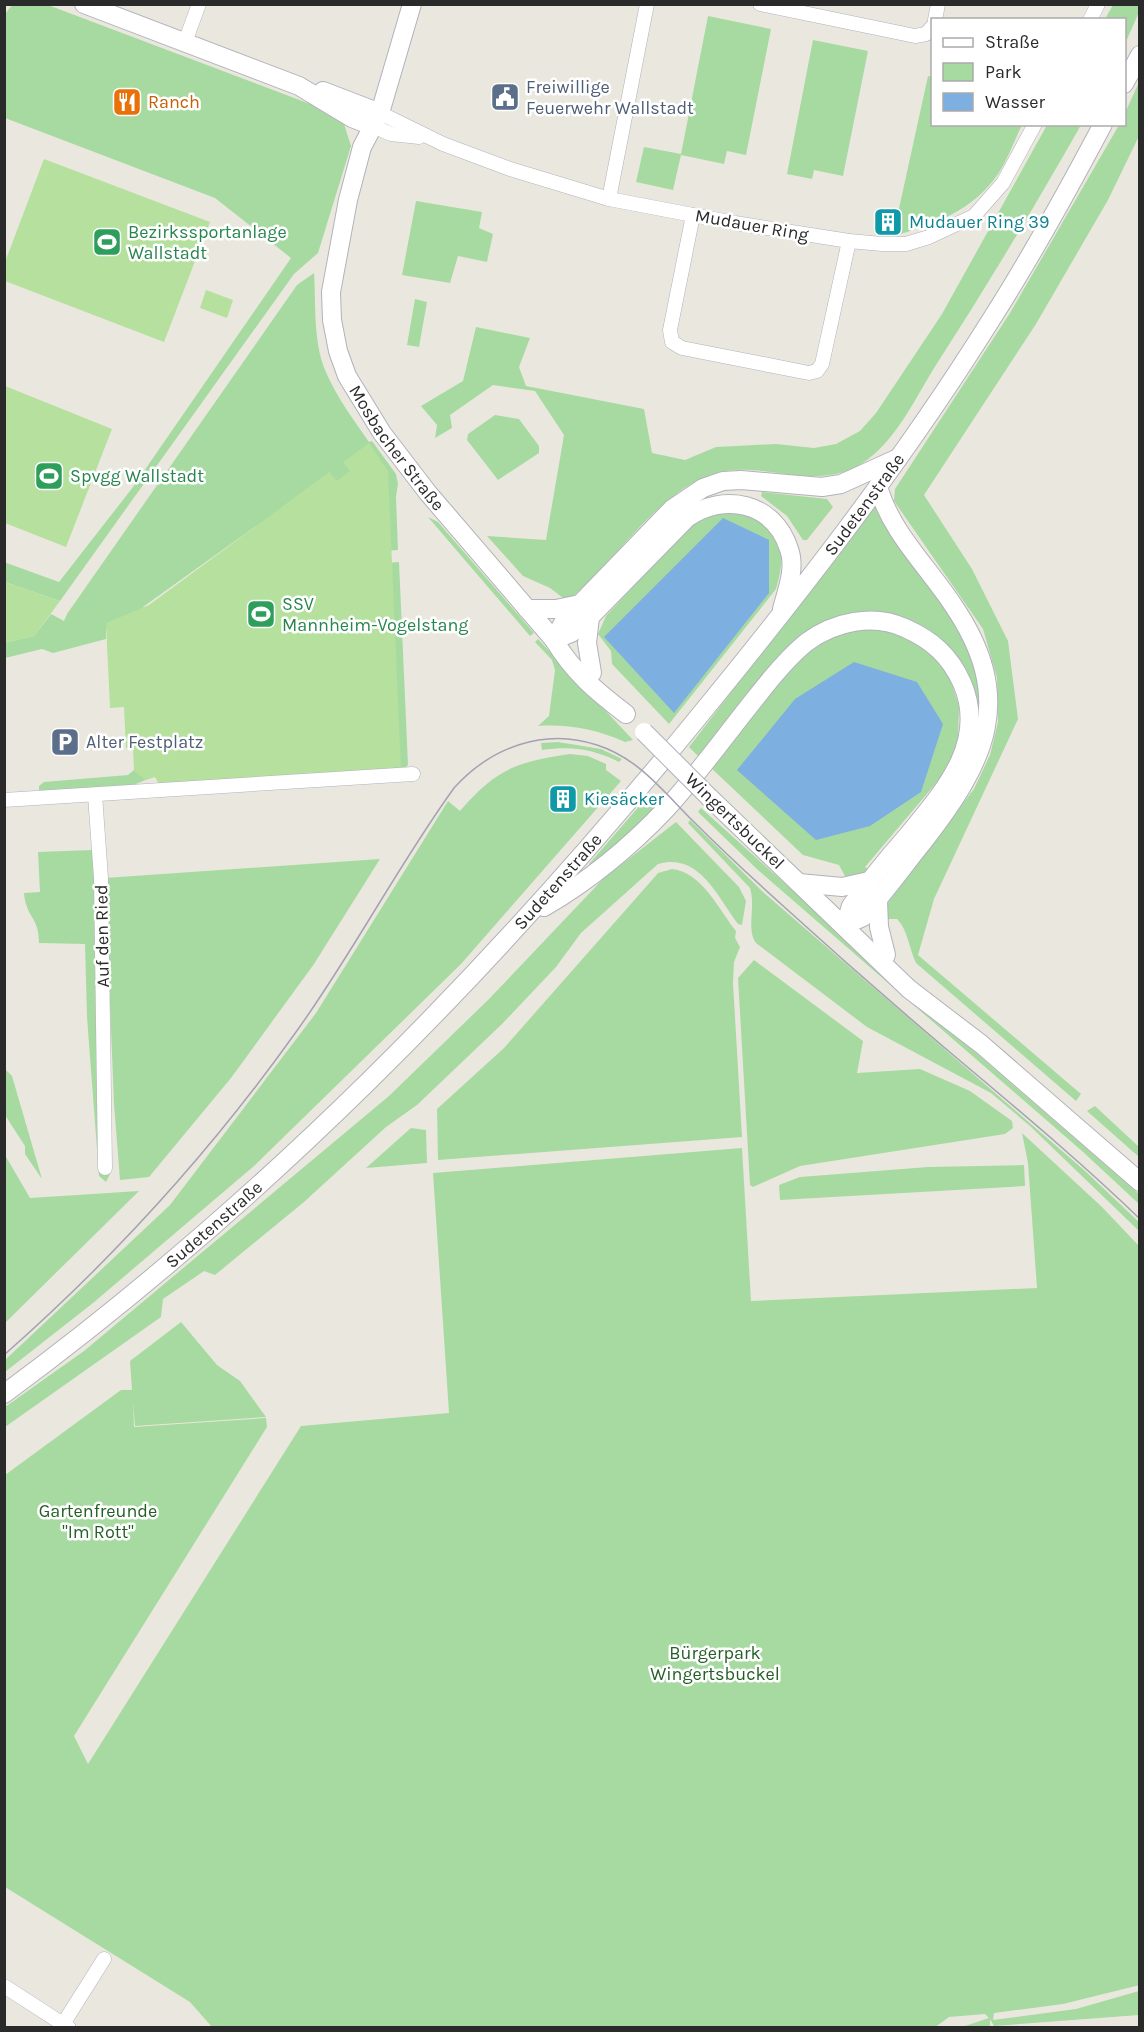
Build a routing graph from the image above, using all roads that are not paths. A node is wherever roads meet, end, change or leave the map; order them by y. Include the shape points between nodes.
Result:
1 (84, 4) edge
2 (199, 4) edge
3 (412, 4) edge
4 (647, 4) edge
5 (760, 4) edge
6 (1098, 4) edge
7 (1091, 18) edge
8 (931, 29) edge
9 (185, 42) junction
10 (1140, 55) edge
11 (1126, 82) edge
12 (377, 120) junction
13 (1034, 126) edge
14 (1102, 126) edge
15 (609, 199) junction
16 (693, 215) junction
17 (849, 241) junction
18 (899, 457) junction
19 (878, 486) junction
20 (527, 609) junction
21 (585, 610) junction
22 (780, 616) junction
23 (554, 640) junction
24 (592, 673) junction
25 (626, 714) junction
26 (413, 774) dead end
27 (95, 795) junction
28 (4, 800) edge
29 (869, 881) junction
30 (799, 883) junction
31 (878, 900) junction
32 (530, 916) junction
33 (845, 925) junction
34 (886, 956) junction
35 (981, 1044) junction
36 (105, 1168) dead end
37 (1140, 1182) edge
38 (4, 1394) edge
39 (104, 1959) dead end
40 (4, 1986) edge
41 (66, 2026) edge

1 - 9 main road
2 - 9 street
3 - 12 main road, Mosbacher Straße
4 - 15 street
5 - 8 street via 915,36
6 - 7 street
9 - 12 main road via 299,86 322,90
10 - 11 main road
12 - 15 street, Mudauer Ring via 510,169
12 - 20 main road, Mosbacher Straße via 374,149 346,218 334,266 332,320 338,351 362,404 415,476
13 - 17 street, Mudauer Ring via 1004,183 974,216 930,237 906,243
14 - 18 main road, Sudetenstraße via 989,324
15 - 16 street, Mudauer Ring
16 - 17 street, Mudauer Ring
16 - 17 street via 670,330 672,342 682,348 809,373 822,364
18 - 19 main road, Sudetenstraße
18 - 21 main road via 841,484 822,487 741,480 704,488 672,509
19 - 22 main road, Sudetenstraße
19 - 31 main road via 887,513 955,606 976,644 988,681 988,720 982,751 967,782
20 - 21 main road
20 - 23 main road, Mosbacher Straße
21 - 22 main road via 687,518 723,502 744,504 765,513 780,529 790,550 791,573
21 - 23 main road via 571,633
21 - 24 main road
22 - 32 main road, Sudetenstraße via 626,806
23 - 24 main road, Wingertsbuckel via 576,654
23 - 25 main road, Wingertsbuckel via 585,682
24 - 25 main road, Wingertsbuckel
25 - 30 main road, Wingertsbuckel, bridge
26 - 27 street
27 - 28 street
27 - 36 street, Auf den Ried via 101,878
29 - 30 main road via 842,887
29 - 32 main road via 953,777 969,735 969,708 951,662 937,647 899,625 855,621 824,631 792,656 669,806 639,836 567,893
29 - 33 main road via 851,906
30 - 33 main road, Wingertsbuckel
31 - 33 main road via 863,917
31 - 34 main road
32 - 38 main road, Sudetenstraße via 297,1151 209,1229
33 - 34 main road, Wingertsbuckel
33 - 35 main road, Wingertsbuckel via 909,989
34 - 35 main road, Wingertsbuckel
35 - 37 main road, Wingertsbuckel
39 - 41 street
40 - 41 street

